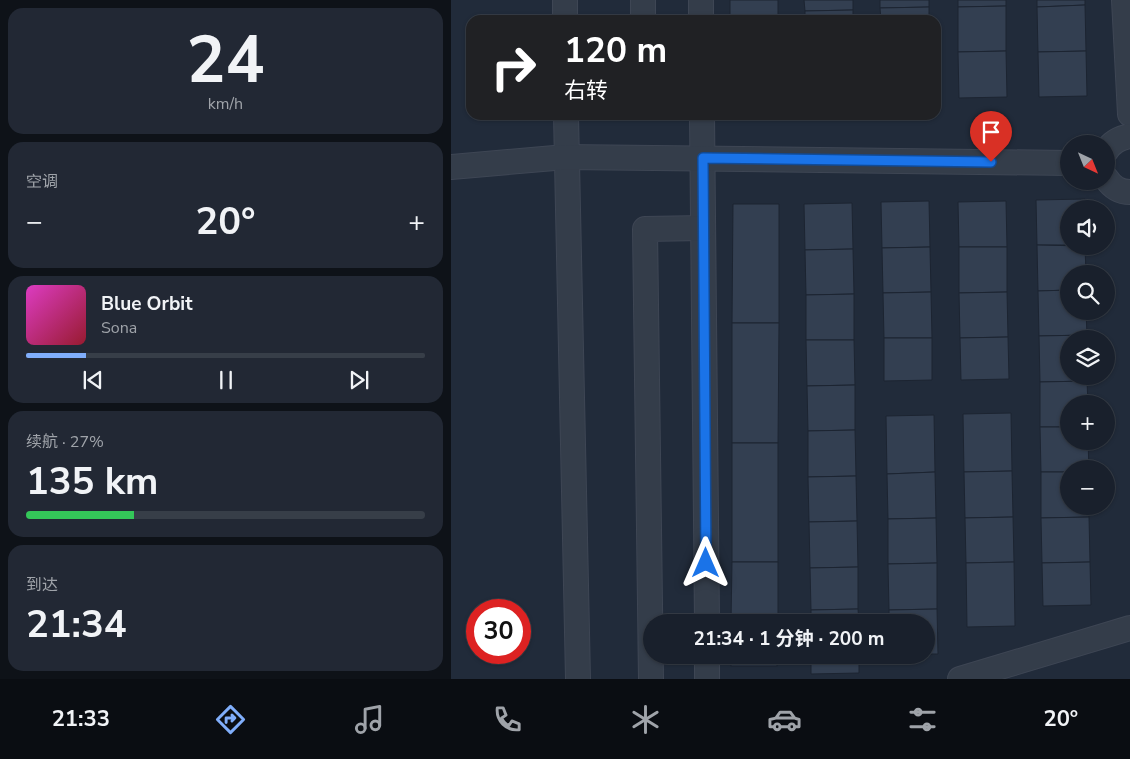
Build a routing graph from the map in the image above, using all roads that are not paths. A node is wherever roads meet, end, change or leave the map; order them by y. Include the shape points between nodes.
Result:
1 (565, 0) edge
2 (643, 0) edge
3 (701, 0) edge
4 (1124, 0) edge
5 (565, 15) edge
6 (643, 15) edge
7 (701, 15) edge
8 (1130, 114) edge
9 (566, 120) edge
10 (702, 120) edge
11 (1130, 136) edge
12 (1115, 141) edge
13 (566, 157) junction
14 (703, 158) junction
15 (1060, 163) edge
16 (451, 167) edge
17 (1115, 188) edge
18 (1130, 192) edge
19 (703, 228) junction
20 (707, 614) edge
21 (1130, 628) edge
22 (707, 664) edge
23 (578, 679) edge
24 (651, 679) edge
25 (707, 679) edge
26 (960, 679) edge

1 - 5 street
2 - 6 street
3 - 7 street
4 - 8 street
9 - 13 street
10 - 14 street
11 - 12 street
13 - 14 street
13 - 16 street
13 - 23 street
14 - 15 street
14 - 19 street
17 - 18 street
19 - 20 street
19 - 24 street via 645,229
21 - 26 street
22 - 25 street

